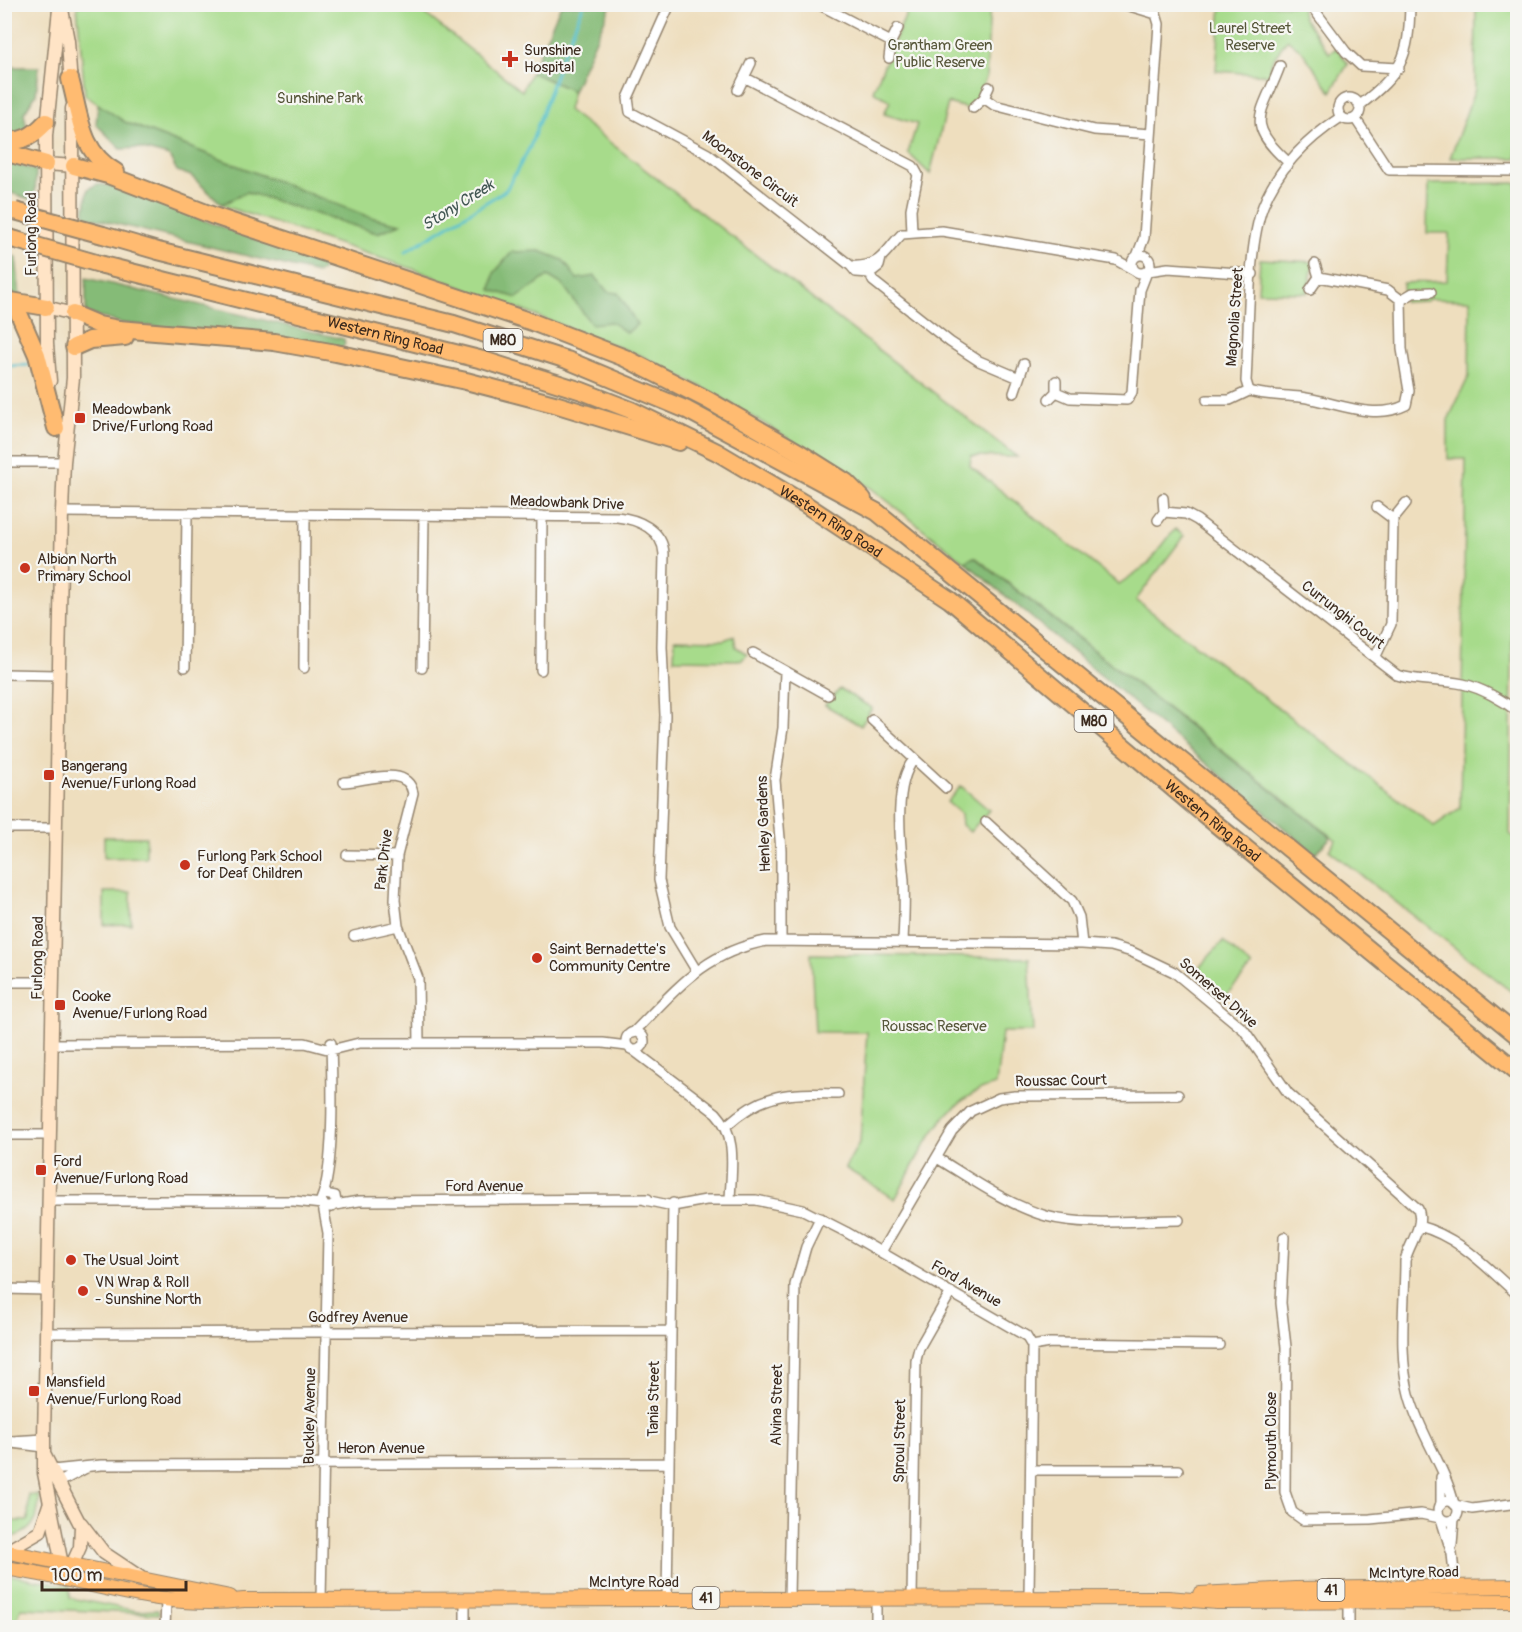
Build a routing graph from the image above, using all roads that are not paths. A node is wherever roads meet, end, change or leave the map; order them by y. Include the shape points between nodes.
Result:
1 (60, 4) edge
2 (670, 4) edge
3 (818, 4) edge
4 (1122, 4) edge
5 (1310, 4) edge
6 (1410, 4) edge
7 (898, 28) dead end
8 (891, 42) junction
9 (889, 58) dead end
10 (751, 63) dead end
11 (1280, 66) dead end
12 (1399, 68) junction
13 (744, 77) junction
14 (70, 79) junction
15 (989, 87) dead end
16 (738, 90) dead end
17 (984, 98) junction
18 (1359, 106) junction
19 (973, 108) dead end
20 (1341, 117) junction
21 (1355, 118) junction
22 (46, 122) junction
23 (1151, 134) junction
24 (4, 140) edge
25 (4, 152) edge
26 (1288, 162) junction
27 (46, 164) junction
28 (74, 166) junction
29 (1518, 171) edge
30 (142, 188) junction
31 (10, 209) edge
32 (912, 232) junction
33 (10, 238) edge
34 (1143, 238) junction
35 (1136, 256) junction
36 (1149, 259) junction
37 (1116, 260) junction
38 (1315, 264) dead end
39 (1168, 268) junction
40 (868, 270) junction
41 (1135, 271) junction
42 (1147, 272) junction
43 (1253, 274) junction
44 (1319, 277) junction
45 (1140, 290) junction
46 (1310, 290) dead end
47 (1431, 292) dead end
48 (1401, 300) junction
49 (9, 301) edge
50 (46, 307) junction
51 (74, 314) junction
52 (225, 338) junction
53 (74, 348) junction
54 (1024, 364) dead end
55 (1019, 378) junction
56 (1056, 381) dead end
57 (1249, 391) junction
58 (1014, 393) dead end
59 (1207, 400) dead end
60 (56, 428) junction
61 (717, 452) junction
62 (4, 462) edge
63 (64, 462) junction
64 (1163, 498) dead end
65 (1406, 503) dead end
66 (1377, 507) dead end
67 (62, 512) junction
68 (877, 512) junction
69 (1164, 512) junction
70 (187, 513) junction
71 (305, 514) junction
72 (424, 515) junction
73 (542, 516) junction
74 (1394, 519) junction
75 (1158, 520) dead end
76 (753, 653) dead end
77 (1375, 658) junction
78 (185, 667) dead end
79 (304, 668) dead end
80 (422, 668) dead end
81 (541, 670) dead end
82 (785, 671) junction
83 (4, 674) edge
84 (58, 675) junction
85 (828, 695) dead end
86 (1518, 712) edge
87 (872, 720) dead end
88 (914, 759) junction
89 (344, 782) dead end
90 (946, 788) dead end
91 (986, 822) dead end
92 (4, 828) edge
93 (55, 828) junction
94 (347, 855) dead end
95 (397, 856) junction
96 (398, 926) junction
97 (354, 936) dead end
98 (781, 939) junction
99 (903, 941) junction
100 (1082, 944) junction
101 (696, 970) junction
102 (4, 982) edge
103 (53, 982) junction
104 (1452, 1016) junction
105 (1514, 1032) edge
106 (634, 1041) junction
107 (419, 1043) junction
108 (51, 1044) junction
109 (331, 1046) junction
110 (1518, 1072) edge
111 (1518, 1078) edge
112 (838, 1094) dead end
113 (1178, 1095) dead end
114 (727, 1125) junction
115 (4, 1135) edge
116 (50, 1135) junction
117 (936, 1158) junction
118 (329, 1200) junction
119 (730, 1200) junction
120 (48, 1201) junction
121 (673, 1203) junction
122 (820, 1218) junction
123 (1179, 1220) dead end
124 (1419, 1226) junction
125 (1284, 1237) dead end
126 (881, 1252) junction
127 (4, 1289) edge
128 (47, 1290) junction
129 (951, 1292) junction
130 (1518, 1295) edge
131 (670, 1331) junction
132 (327, 1332) junction
133 (46, 1333) junction
134 (1219, 1345) dead end
135 (1032, 1346) junction
136 (6, 1442) edge
137 (44, 1447) junction
138 (668, 1463) junction
139 (324, 1464) junction
140 (94, 1465) junction
141 (1441, 1469) junction
142 (53, 1470) junction
143 (1031, 1470) junction
144 (1178, 1470) dead end
145 (58, 1483) junction
146 (51, 1500) junction
147 (1518, 1503) edge
148 (1440, 1505) junction
149 (1455, 1505) junction
150 (1472, 1509) junction
151 (1421, 1514) junction
152 (1441, 1518) junction
153 (1455, 1518) junction
154 (80, 1522) junction
155 (6, 1551) edge
156 (1452, 1554) junction
157 (68, 1563) junction
158 (4, 1568) edge
159 (66, 1580) junction
160 (147, 1581) junction
161 (1518, 1586) edge
162 (1456, 1595) junction
163 (1349, 1596) junction
164 (667, 1598) junction
165 (789, 1598) junction
166 (876, 1598) junction
167 (912, 1598) junction
168 (1029, 1598) junction
169 (465, 1599) junction
170 (244, 1600) junction
171 (321, 1600) junction
172 (166, 1601) junction
173 (1518, 1601) edge
174 (165, 1628) edge
175 (465, 1628) edge
176 (876, 1628) edge
177 (1349, 1628) edge

1 - 14 street, Furlong Road via 68,41
1 - 22 street, Furlong Road
2 - 40 street, Moonstone Circuit via 628,99 630,112 708,154 852,266
3 - 8 street
4 - 23 street via 1156,14 1159,24
5 - 12 street via 1361,66
6 - 12 street via 1410,36
7 - 8 street
8 - 9 street
10 - 13 street
11 - 26 street via 1263,103 1260,130
12 - 18 street
13 - 16 street
13 - 32 street via 912,166 918,175 911,209
14 - 28 street, Furlong Road
14 - 30 highway via 88,148 109,168
15 - 17 street
17 - 19 street
17 - 23 street via 994,105 1094,130
18 - 20 street via 1353,99 1342,100 1338,110
18 - 21 street
20 - 21 street
20 - 26 street, Magnolia Street
21 - 29 street via 1389,170
22 - 24 highway via 28,138
22 - 27 street, Furlong Road
23 - 34 street
25 - 27 highway
26 - 43 street, Magnolia Street via 1263,207
27 - 28 street
27 - 50 street, Furlong Road
28 - 30 highway
28 - 51 street, Furlong Road
30 - 68 highway via 214,216 532,322 625,358 800,453 846,482
31 - 68 highway, Western Ring Road / M80, bridge via 158,251 454,324 567,360 687,410
32 - 37 street via 942,231
32 - 40 street via 902,234
33 - 61 highway, Western Ring Road / M80, bridge via 483,360 621,406
34 - 35 street
34 - 36 street
35 - 36 street
35 - 37 street
35 - 41 street via 1132,264
36 - 39 street
36 - 42 street
37 - 41 street
38 - 44 street
39 - 42 street
39 - 43 street
40 - 55 street via 873,282 950,342 979,361
41 - 42 street
41 - 45 street
42 - 45 street
43 - 57 street, Magnolia Street via 1246,381
44 - 46 street
44 - 48 street via 1388,290
45 - 56 street via 1132,392 1127,400 1053,395
47 - 48 street via 1413,293
48 - 57 street via 1402,349 1409,391 1406,405 1397,410 1341,408 1313,399
49 - 50 highway
49 - 60 highway via 37,355
50 - 51 street
50 - 60 street, Furlong Road
51 - 52 highway via 119,329
51 - 53 street, Furlong Road
52 - 53 highway via 109,337
52 - 61 highway via 274,342 466,381
53 - 63 street, Furlong Road
54 - 55 street
55 - 58 street
57 - 59 street via 1234,399
60 - 63 street, Furlong Road
61 - 104 highway, Western Ring Road / M80 via 805,504 950,600
62 - 63 street
63 - 67 street, Furlong Road
64 - 69 street
65 - 74 street
66 - 74 street
67 - 70 street, Meadowbank Drive
67 - 84 street, Furlong Road
68 - 105 highway, Western Ring Road / M80
69 - 75 street
69 - 77 street, Currunghi Court via 1186,514 1197,520
70 - 71 street, Meadowbank Drive
70 - 78 street
71 - 72 street, Meadowbank Drive
71 - 79 street
72 - 73 street, Meadowbank Drive
72 - 80 street
73 - 81 street
73 - 101 street, Meadowbank Drive via 627,518 652,530 664,547 665,715 659,880 670,927
74 - 77 street via 1391,624
76 - 82 street
77 - 86 street, Currunghi Court via 1397,675 1414,681 1463,684
82 - 85 street
82 - 98 street, Henley Gardens via 783,728 775,780 781,850
83 - 84 street
84 - 93 street, Furlong Road
87 - 88 street
88 - 90 street
88 - 99 street via 905,774 898,835 904,881
89 - 95 street, Park Drive via 387,775 410,783 413,793
91 - 100 street via 1072,901 1079,917
92 - 93 street
93 - 103 street, Furlong Road
94 - 95 street
95 - 96 street, Park Drive via 394,885
96 - 97 street
96 - 107 street, Park Drive via 418,978
98 - 99 street, Somerset Drive
98 - 101 street, Somerset Drive via 738,948
99 - 100 street, Somerset Drive
100 - 124 street, Somerset Drive via 1111,946 1153,960 1174,972 1244,1030 1288,1093 1418,1209
101 - 106 street, Somerset Drive via 651,1014
102 - 103 street
103 - 108 street, Furlong Road
104 - 110 highway, Western Ring Road / M80
104 - 111 highway
106 - 107 street
106 - 114 street via 653,1064
107 - 109 street via 347,1041
108 - 109 street via 315,1040
108 - 116 street, Furlong Road
109 - 118 street, Buckley Avenue
112 - 114 street via 770,1097 743,1110
113 - 117 street, Roussac Court via 999,1098 961,1119
114 - 119 street via 731,1147
115 - 116 street
116 - 120 street, Furlong Road
117 - 123 street via 1023,1207 1047,1216 1074,1220
117 - 126 street, Roussac Court
118 - 120 street, Ford Avenue
118 - 121 street, Ford Avenue via 657,1197
118 - 132 street, Buckley Avenue
119 - 121 street, Ford Avenue via 687,1197
119 - 122 street, Ford Avenue via 772,1202
120 - 128 street, Furlong Road
121 - 131 street, Tania Street
122 - 126 street, Ford Avenue
122 - 165 street, Alvina Street via 795,1285
124 - 130 street via 1444,1233 1460,1243
124 - 141 street via 1406,1262 1405,1369 1413,1405
125 - 151 street, Plymouth Close via 1281,1303 1286,1340 1285,1492 1292,1512 1303,1520
126 - 129 street, Ford Avenue
127 - 128 street
128 - 133 street, Furlong Road
129 - 135 street, Ford Avenue via 1026,1336
129 - 167 street, Sproul Street via 916,1360
131 - 132 street, Godfrey Avenue
131 - 138 street, Tania Street
132 - 133 street, Godfrey Avenue
132 - 139 street, Buckley Avenue
133 - 137 street, Furlong Road
134 - 135 street
135 - 143 street
136 - 137 street
137 - 142 street, Furlong Road
137 - 146 street, Furlong Road via 44,1473
138 - 139 street, Heron Avenue
138 - 164 street, Tania Street
139 - 140 street, Heron Avenue
139 - 171 street, Buckley Avenue
140 - 142 street, Heron Avenue
140 - 145 street, Heron Avenue
141 - 148 street
141 - 149 street
142 - 145 street, Furlong Road
143 - 144 street
143 - 168 street
145 - 154 street, Furlong Road
146 - 155 street via 40,1532
146 - 157 street, Furlong Road
147 - 150 street
148 - 149 street
148 - 151 street, Plymouth Close
148 - 152 street
149 - 150 street
149 - 153 street
150 - 153 street
151 - 152 street, Plymouth Close
152 - 153 street
152 - 156 street
153 - 156 street
154 - 157 street via 81,1544
154 - 160 street, Furlong Road via 106,1555
155 - 157 main road, McIntyre Road / 41
156 - 162 street
157 - 159 street
157 - 160 main road, McIntyre Road / 41
158 - 159 main road, McIntyre Road / 41
159 - 172 main road, McIntyre Road / 41
160 - 170 main road, McIntyre Road / 41
161 - 162 main road, McIntyre Road / 41
162 - 163 main road, McIntyre Road / 41
162 - 173 main road, McIntyre Road / 41
163 - 168 main road, McIntyre Road / 41 via 1226,1592 1168,1598
163 - 177 street
164 - 165 main road, McIntyre Road / 41
164 - 169 main road, McIntyre Road / 41
165 - 166 main road, McIntyre Road / 41
166 - 167 main road, McIntyre Road / 41
166 - 176 street
167 - 168 main road, McIntyre Road / 41
169 - 171 main road, McIntyre Road / 41
169 - 175 street
170 - 171 main road, McIntyre Road / 41
170 - 172 main road, McIntyre Road / 41 via 210,1604
172 - 174 street

